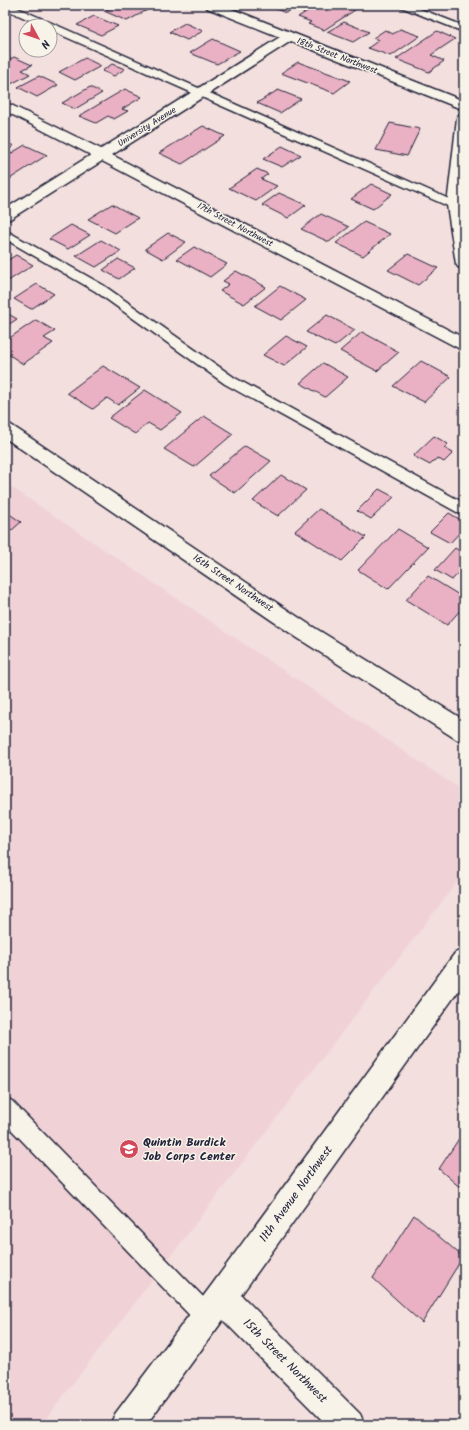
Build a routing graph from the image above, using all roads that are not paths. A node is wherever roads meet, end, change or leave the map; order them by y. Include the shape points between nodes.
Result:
1 (211, 5) edge
2 (401, 5) edge
3 (5, 6) edge
4 (464, 29) edge
5 (288, 37) junction
6 (203, 92) junction
7 (5, 106) edge
8 (464, 106) edge
9 (464, 118) edge
10 (102, 155) junction
11 (454, 205) junction
12 (5, 216) edge
13 (5, 234) edge
14 (464, 264) edge
15 (464, 345) edge
16 (5, 429) edge
17 (464, 510) edge
18 (464, 732) edge
19 (464, 962) edge
20 (5, 1108) edge
21 (214, 1307) junction
22 (126, 1425) edge
23 (349, 1425) edge

1 - 5 street, 18th Street Northwest
2 - 4 lane
3 - 6 lane
5 - 6 street, University Avenue
5 - 8 street, 18th Street Northwest
6 - 10 street, University Avenue
6 - 11 lane
7 - 10 street, 17th Street Northwest
9 - 11 street
10 - 12 street, University Avenue
10 - 15 street, 17th Street Northwest
11 - 14 street
13 - 17 lane via 99,288 230,381
16 - 18 street, 16th Street Northwest via 303,631
19 - 21 street, 11th Avenue Northwest
20 - 21 lane
21 - 22 street, 11th Avenue Northwest
21 - 23 street, 15th Street Northwest

